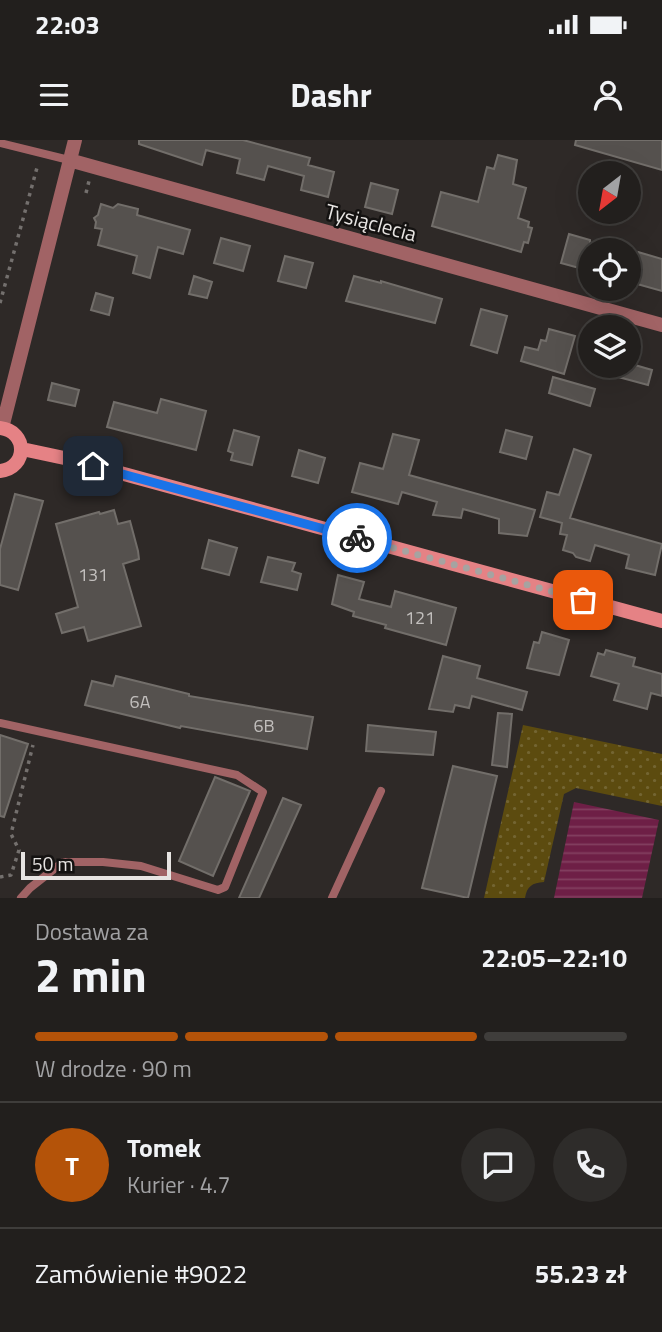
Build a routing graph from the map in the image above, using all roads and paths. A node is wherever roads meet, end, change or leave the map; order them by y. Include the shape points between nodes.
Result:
1 (75, 140) edge
2 (0, 143) edge
3 (35, 151) junction
4 (69, 160) junction
5 (0, 303) edge
6 (662, 325) edge
7 (1, 428) edge
8 (22, 449) junction
9 (0, 471) edge
10 (662, 621) edge
11 (0, 723) edge
12 (37, 729) junction
13 (381, 792) dead end
14 (0, 877) edge
15 (21, 898) edge
16 (332, 898) edge

1 - 4 street
2 - 3 lane
3 - 4 lane
3 - 5 path via 38,163
4 - 6 street, Tysiąclecia
4 - 7 street
7 - 8 main road via 14,432
8 - 9 main road via 14,466
8 - 10 main road
11 - 12 lane
12 - 14 path via 11,834 19,850 11,875
12 - 15 lane via 237,775 263,792 225,887 218,890 141,866 63,862
13 - 16 lane

